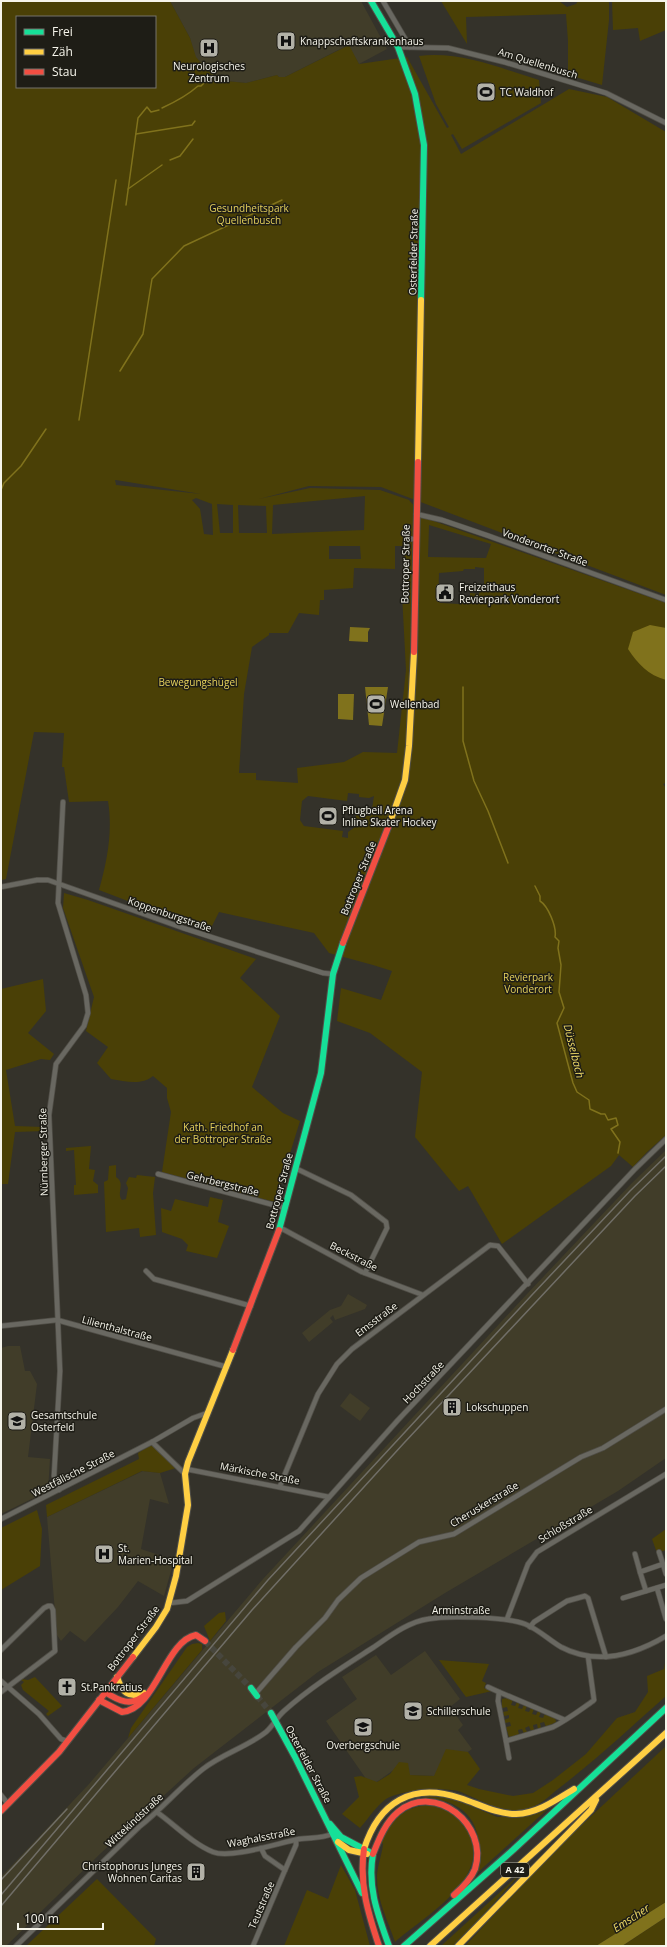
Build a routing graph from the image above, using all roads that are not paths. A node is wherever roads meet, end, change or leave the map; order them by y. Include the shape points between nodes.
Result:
1 (372, 1) edge
2 (384, 1) edge
3 (398, 47) junction
4 (410, 47) junction
5 (665, 122) edge
6 (416, 514) junction
7 (406, 539) dead end
8 (415, 539) junction
9 (666, 600) edge
10 (63, 802) dead end
11 (59, 885) junction
12 (1, 887) edge
13 (333, 974) junction
14 (666, 1139) edge
15 (295, 1168) junction
16 (158, 1174) dead end
17 (284, 1208) junction
18 (280, 1227) junction
19 (146, 1271) dead end
20 (365, 1273) junction
21 (528, 1284) junction
22 (423, 1295) junction
23 (251, 1306) junction
24 (57, 1320) junction
25 (1, 1326) edge
26 (227, 1367) junction
27 (666, 1409) edge
28 (207, 1413) junction
29 (152, 1442) junction
30 (185, 1472) junction
31 (666, 1475) edge
32 (280, 1486) junction
33 (59, 1490) junction
34 (329, 1497) junction
35 (1, 1519) edge
36 (659, 1552) dead end
37 (635, 1554) dead end
38 (663, 1564) junction
39 (640, 1572) junction
40 (666, 1574) edge
41 (666, 1585) edge
42 (656, 1588) junction
43 (646, 1591) junction
44 (623, 1598) dead end
45 (170, 1603) junction
46 (507, 1619) junction
47 (666, 1619) edge
48 (530, 1627) junction
49 (666, 1636) edge
50 (205, 1641) tunnel mouth
51 (1, 1650) edge
52 (588, 1656) junction
53 (606, 1657) junction
54 (117, 1677) junction
55 (1, 1681) edge
56 (8, 1687) junction
57 (488, 1687) dead end
58 (251, 1688) tunnel mouth
59 (1, 1692) edge
60 (105, 1692) junction
61 (148, 1692) junction
62 (499, 1692) junction
63 (257, 1695) joint
64 (99, 1700) junction
65 (666, 1708) edge
66 (270, 1714) tunnel mouth
67 (564, 1720) junction
68 (275, 1721) junction
69 (666, 1733) edge
70 (67, 1741) junction
71 (506, 1742) junction
72 (509, 1758) dead end
73 (590, 1779) junction
74 (600, 1794) junction
75 (1, 1795) edge
76 (8, 1804) junction
77 (1, 1811) edge
78 (158, 1813) junction
79 (328, 1823) junction
80 (332, 1834) junction
81 (296, 1840) junction
82 (336, 1841) junction
83 (261, 1848) junction
84 (363, 1852) junction
85 (373, 1854) junction
86 (285, 1870) junction
87 (362, 1893) junction
88 (440, 1915) junction
89 (16, 1946) edge
90 (253, 1946) edge
91 (379, 1946) edge
92 (389, 1946) edge
93 (404, 1946) edge
94 (430, 1946) edge
95 (458, 1946) edge

1 - 3 main road, Osterfelder Straße
2 - 4 street
3 - 4 street, Am Quellenbusch
3 - 6 main road, Osterfelder Straße via 415,94 424,145
4 - 5 street, Am Quellenbusch via 448,48 504,62 606,93
6 - 8 main road, Bottroper Straße
6 - 9 street, Vonderorter Straße via 489,536
7 - 8 street
8 - 13 main road, Bottroper Straße via 411,721 406,770 396,807
10 - 11 street, Nürnberger Straße
11 - 12 street, Koppenburgstraße via 48,880 37,880
11 - 13 street, Koppenburgstraße via 241,948
11 - 24 street, Nürnberger Straße via 60,909 88,1007 82,1030 56,1064 49,1115
13 - 15 main road, Bottroper Straße via 320,1073
14 - 21 street, Hochstraße
15 - 17 main road, Bottroper Straße
15 - 20 street via 351,1195 386,1222 387,1228
16 - 17 street, Gehrbergstraße
17 - 18 main road, Bottroper Straße
18 - 20 street, Beckstraße
18 - 23 main road, Bottroper Straße
19 - 23 street via 154,1279
20 - 22 street, Beckstraße
21 - 22 street, Emsstraße via 498,1246 492,1244
21 - 34 street, Hochstraße via 398,1420
22 - 32 street, Emsstraße via 352,1349 331,1371 318,1394
23 - 26 main road, Bottroper Straße
24 - 25 street, Lilienthalstraße
24 - 26 street, Lilienthalstraße
24 - 33 street, Nürnberger Straße via 60,1381 54,1476
26 - 28 main road, Bottroper Straße
27 - 63 street, Cheruskerstraße via 454,1534 419,1542 361,1578 296,1647
28 - 29 street, Westfälische Straße via 193,1418
28 - 30 main road, Bottroper Straße
29 - 30 street
29 - 33 street, Westfälische Straße
30 - 32 street, Märkische Straße
30 - 45 main road, Bottroper Straße via 188,1505
31 - 46 street, Schloßstraße via 540,1549 528,1564
32 - 34 street, Märkische Straße
33 - 35 street, Westfälische Straße
34 - 45 street, Hochstraße via 294,1535 187,1601
36 - 38 street
37 - 39 street
38 - 39 street
38 - 40 street
39 - 43 street
41 - 42 street
42 - 43 street
42 - 47 street
43 - 44 street
45 - 54 main road, Bottroper Straße via 156,1626
46 - 48 street, Arminstraße
46 - 68 street, Arminstraße via 436,1618 415,1622 321,1681
48 - 52 street, Arminstraße via 562,1648
48 - 53 street via 567,1601 585,1596 588,1598
49 - 53 street, Arminstraße via 634,1651
50 - 61 main road via 196,1635 184,1640
51 - 56 street via 46,1606 53,1610 55,1651
52 - 53 street, Arminstraße
52 - 67 street via 595,1698
54 - 60 main road, Bottroper Straße
54 - 61 main road via 119,1687 124,1693 133,1696
55 - 56 street
56 - 59 street
56 - 70 street via 39,1714 61,1739
57 - 62 street
58 - 63 main road
60 - 61 main road via 127,1704
60 - 64 main road, Bottroper Straße
61 - 64 main road via 142,1703 126,1712
62 - 67 street
62 - 71 street via 498,1701
64 - 70 main road, Bottroper Straße
65 - 73 main road, A 42
66 - 68 main road, Osterfelder Straße
67 - 71 street via 553,1727
68 - 78 street, Wittekindstraße via 265,1733 203,1769 166,1802
68 - 79 main road, Osterfelder Straße
69 - 74 main road, A 42
70 - 76 main road, Bottroper Straße
71 - 72 street
73 - 84 main road via 545,1807 517,1814 489,1810 446,1794 429,1792 408,1795 389,1804 378,1816 368,1833
73 - 88 main road, A 42
74 - 94 main road, A 42
74 - 95 main road via 591,1810
75 - 76 street
76 - 77 main road, Bottroper Straße
78 - 83 street, Waghalsstraße via 213,1852 226,1854
78 - 89 street, Wittekindstraße via 139,1827
79 - 80 main road, Osterfelder Straße
79 - 84 main road, Osterfelder Straße via 341,1837
80 - 81 street, Waghalsstraße via 322,1838
80 - 82 main road, Osterfelder Straße
81 - 83 street, Waghalsstraße
81 - 86 street, Teutstraße
82 - 84 main road, Osterfelder Straße via 349,1850
82 - 87 main road, Osterfelder Straße
83 - 86 street via 265,1856
84 - 85 main road, Osterfelder Straße
84 - 87 main road, Osterfelder Straße
85 - 88 main road via 387,1824 407,1806 433,1802 448,1806 460,1814 474,1834 477,1860 470,1878 444,1904
85 - 92 main road via 370,1876 373,1896
86 - 90 street, Teutstraße
87 - 91 main road, Osterfelder Straße
88 - 93 main road, A 42

